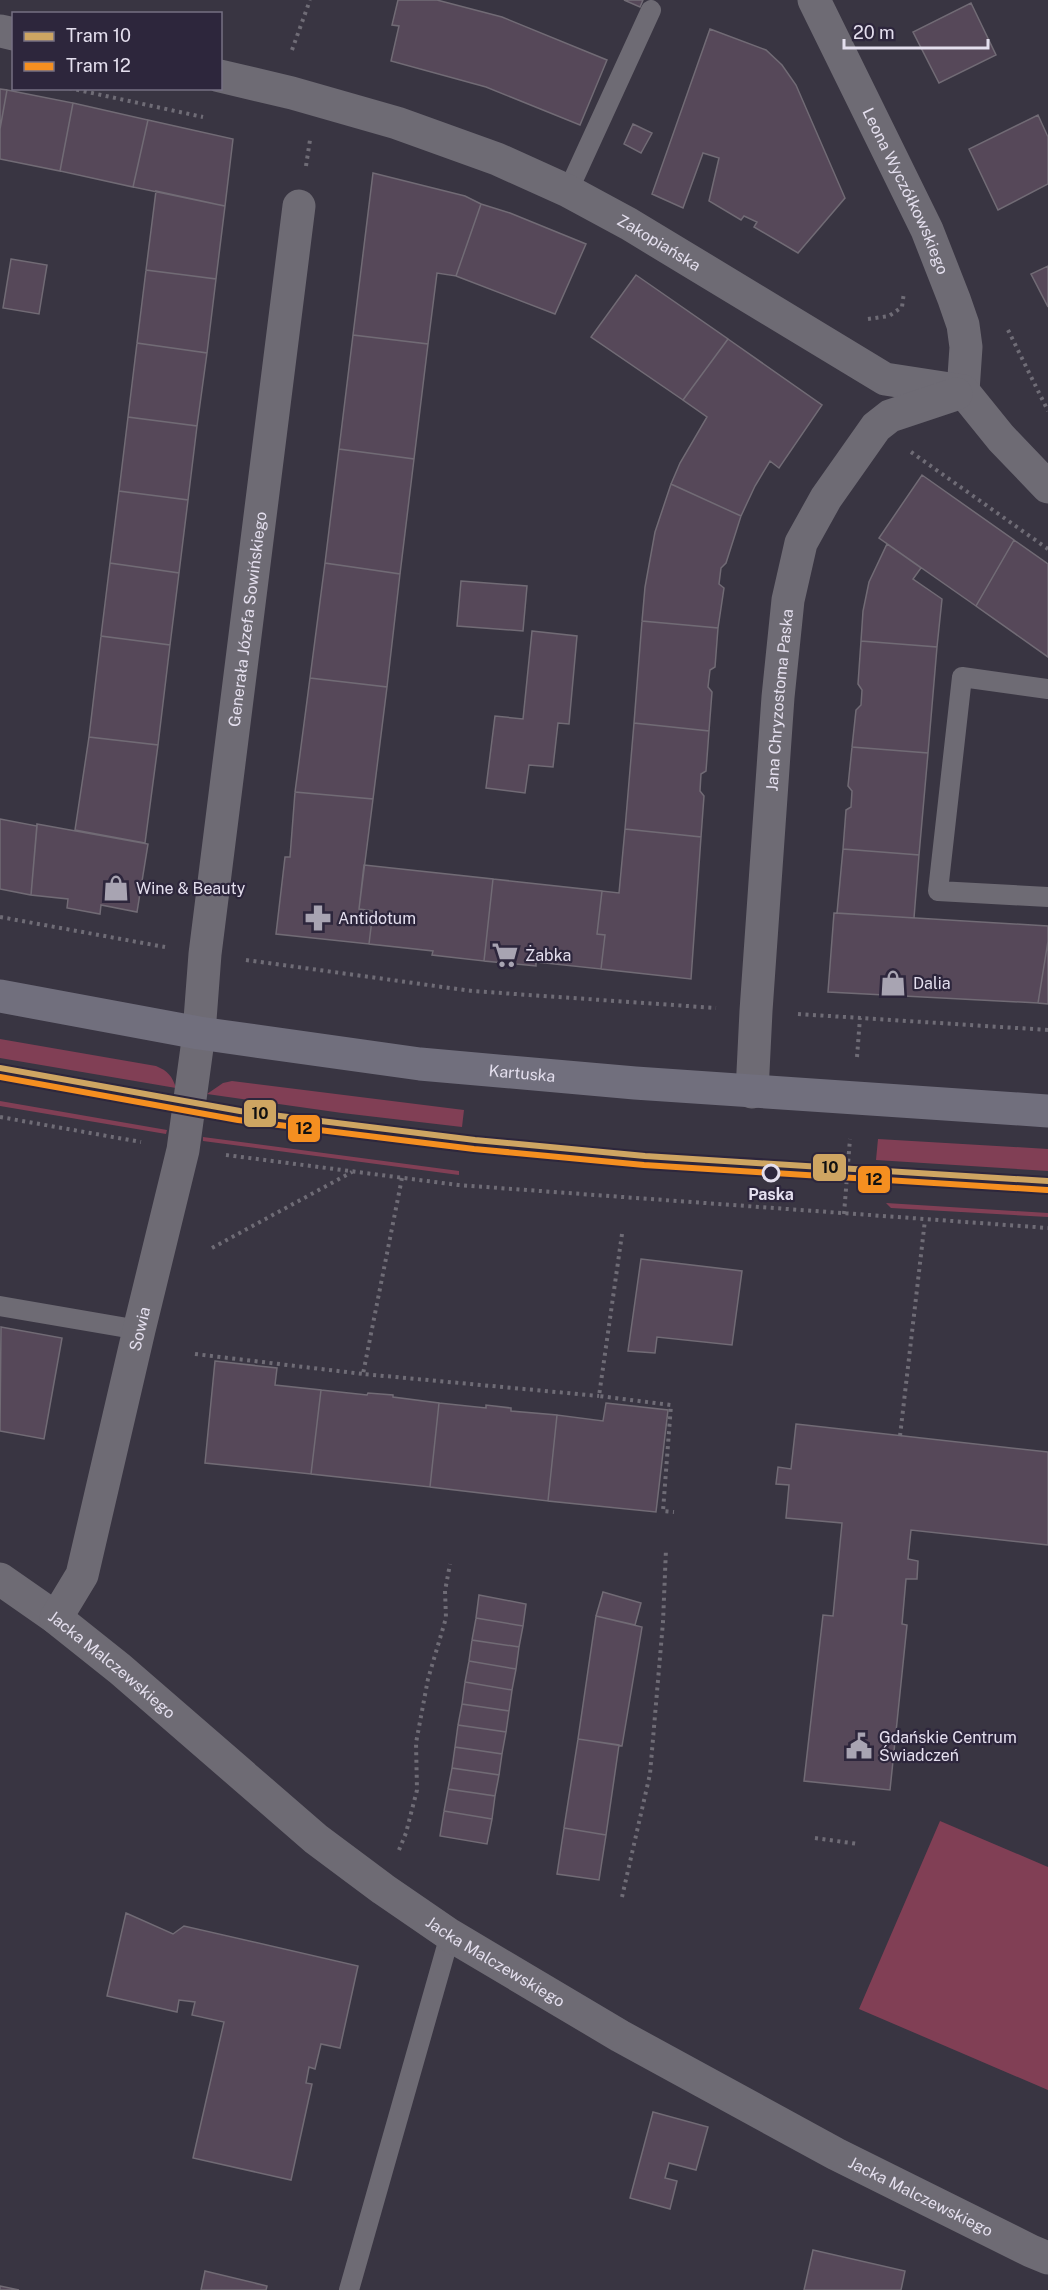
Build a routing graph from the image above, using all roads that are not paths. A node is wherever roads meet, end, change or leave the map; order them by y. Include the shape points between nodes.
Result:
1 (814, 0) edge
2 (651, 10) dead end
3 (222, 76) edge
4 (568, 191) junction
5 (299, 206) dead end
6 (963, 391) junction
7 (1048, 487) edge
8 (1048, 689) edge
9 (1048, 897) edge
10 (0, 996) edge
11 (199, 1033) junction
12 (752, 1092) junction
13 (1048, 1111) edge
14 (0, 1306) edge
15 (139, 1330) junction
16 (0, 1579) edge
17 (56, 1618) junction
18 (450, 1935) junction
19 (1048, 2258) edge
20 (349, 2290) edge

1 - 6 street, Leona Wyczółkowskiego via 927,230 954,299 966,347
2 - 4 lane
3 - 4 street, Zakopiańska via 397,123 497,159
4 - 6 street, Zakopiańska via 885,379
5 - 11 street, Generała Józefa Sowińskiego
6 - 7 street
6 - 12 street, Jana Chryzostoma Paska via 890,416 876,427 826,498 801,543 788,600 777,708
8 - 9 lane via 962,676 938,891
10 - 11 main road, Kartuska
11 - 12 main road, Kartuska via 420,1064
11 - 15 street, Sowia via 183,1150
12 - 13 main road, Kartuska
14 - 15 lane
15 - 17 street, Sowia via 82,1575
16 - 17 street, Jacka Malczewskiego
17 - 18 street, Jacka Malczewskiego via 316,1839
18 - 19 street, Jacka Malczewskiego via 620,2036 836,2154
18 - 20 lane

